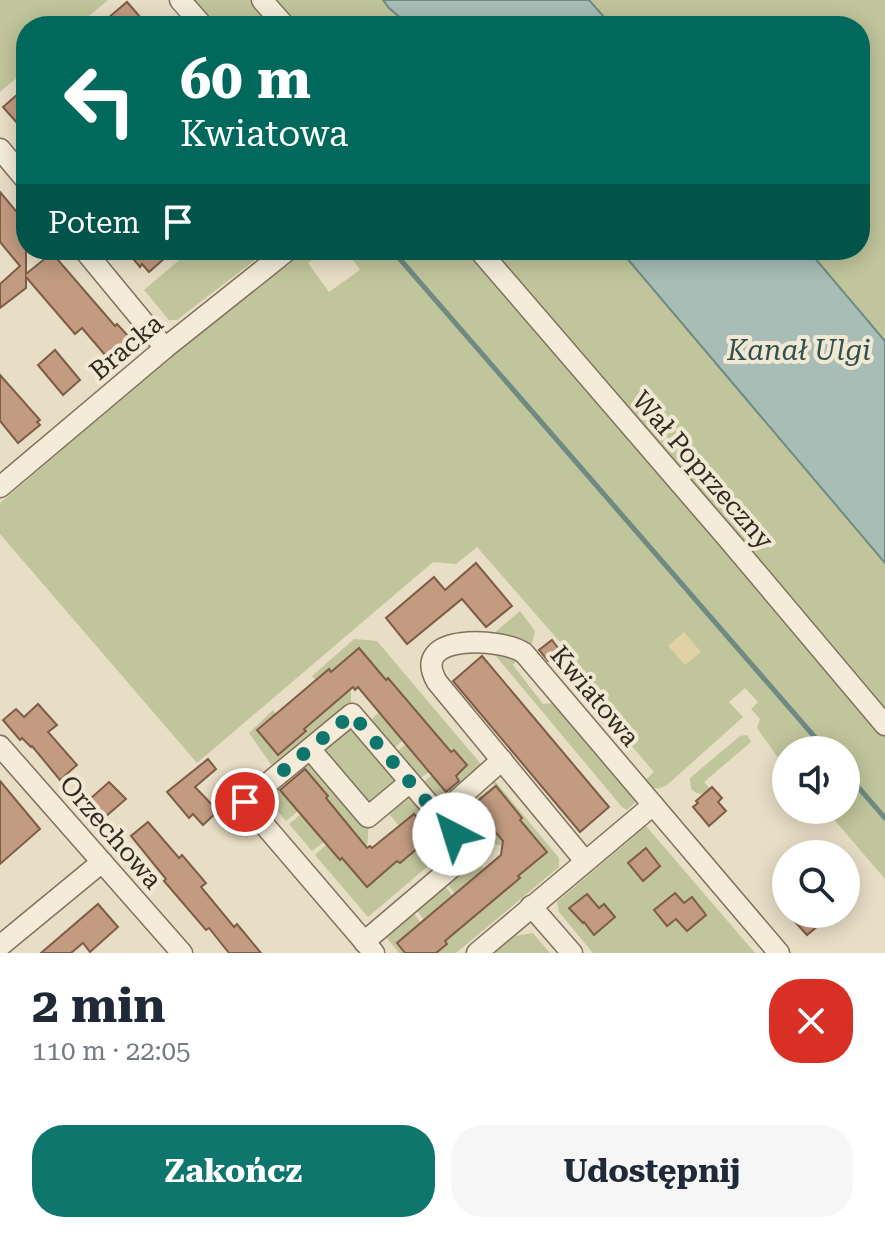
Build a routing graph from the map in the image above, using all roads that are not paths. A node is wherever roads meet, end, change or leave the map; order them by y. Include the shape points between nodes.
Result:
1 (180, 0) edge
2 (262, 0) edge
3 (194, 16) edge
4 (276, 16) edge
5 (0, 149) edge
6 (16, 168) edge
7 (92, 260) edge
8 (275, 260) edge
9 (488, 260) edge
10 (165, 348) junction
11 (3, 478) edge
12 (885, 725) edge
13 (0, 746) edge
14 (310, 749) junction
15 (502, 760) junction
16 (410, 782) junction
17 (231, 786) dead end
18 (245, 802) junction
19 (653, 805) junction
20 (439, 816) junction
21 (585, 861) junction
22 (102, 862) junction
23 (531, 906) junction
24 (0, 946) edge
25 (369, 948) edge
26 (182, 953) edge
27 (477, 953) edge
28 (572, 953) edge
29 (779, 953) edge

1 - 3 street
2 - 4 street
5 - 6 street
7 - 10 street
8 - 10 street, Bracka
9 - 12 street, Wał Poprzeczny
10 - 11 street, Bracka
13 - 22 street, Orzechowa
14 - 16 street via 352,714
14 - 16 street via 368,817
14 - 18 street
15 - 19 street, Kwiatowa via 433,675 433,658 442,647 479,642 524,653
15 - 20 street
15 - 21 street, Kwiatowa
16 - 20 street
17 - 18 street
18 - 25 street
19 - 21 street
19 - 29 street
20 - 25 street via 470,852
21 - 23 street
22 - 24 street
22 - 26 street, Orzechowa
23 - 27 street
23 - 28 street

